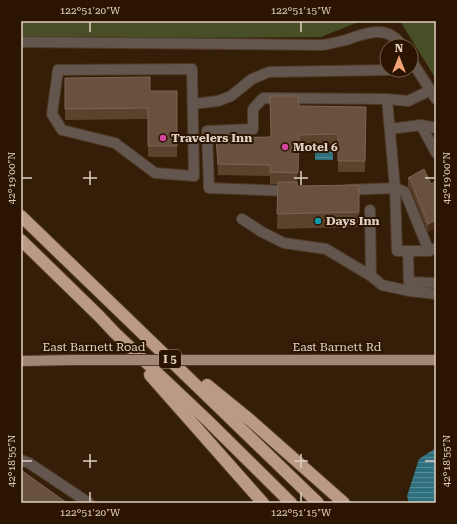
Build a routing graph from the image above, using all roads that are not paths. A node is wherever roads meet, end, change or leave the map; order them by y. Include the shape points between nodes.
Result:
1 (395, 38) edge
2 (21, 42) edge
3 (379, 70) edge
4 (419, 73) edge
5 (433, 95) edge
6 (387, 99) junction
7 (193, 104) junction
8 (421, 125) junction
9 (436, 128) edge
10 (390, 129) junction
11 (436, 153) edge
12 (395, 188) junction
13 (339, 190) edge
14 (299, 191) edge
15 (370, 210) dead end
16 (21, 216) edge
17 (242, 219) dead end
18 (21, 240) edge
19 (433, 250) edge
20 (408, 251) junction
21 (370, 276) junction
22 (436, 283) edge
23 (409, 286) junction
24 (436, 294) edge
25 (115, 333) junction
26 (143, 333) junction
27 (21, 360) edge
28 (239, 360) joint
29 (436, 360) edge
30 (21, 460) edge
31 (89, 503) edge
32 (263, 503) edge
33 (291, 503) edge
34 (318, 503) edge
35 (344, 503) edge

1 - 2 street via 388,33 372,32 322,45
3 - 7 street via 269,72 252,79 231,96 218,101
4 - 5 street
5 - 6 street via 408,101
6 - 10 street
6 - 14 street via 263,98 253,109 254,129 207,131 209,188
7 - 7 street via 192,69 58,70 52,114 62,130 115,142 155,173 194,176
8 - 9 street
8 - 10 street
8 - 11 street
10 - 12 street
12 - 13 street
12 - 19 street via 405,192
12 - 20 street via 397,251
15 - 21 street
16 - 26 highway, I 5
17 - 21 street via 284,243 326,248
18 - 25 highway, I 5
19 - 20 street
20 - 23 street
21 - 23 street via 382,285
22 - 23 street
23 - 24 street
25 - 32 highway
25 - 33 highway, I 5
26 - 34 highway, I 5
26 - 35 highway via 250,420
27 - 28 main road, East Barnett Road, bridge
28 - 29 main road, East Barnett Rd
30 - 31 street

